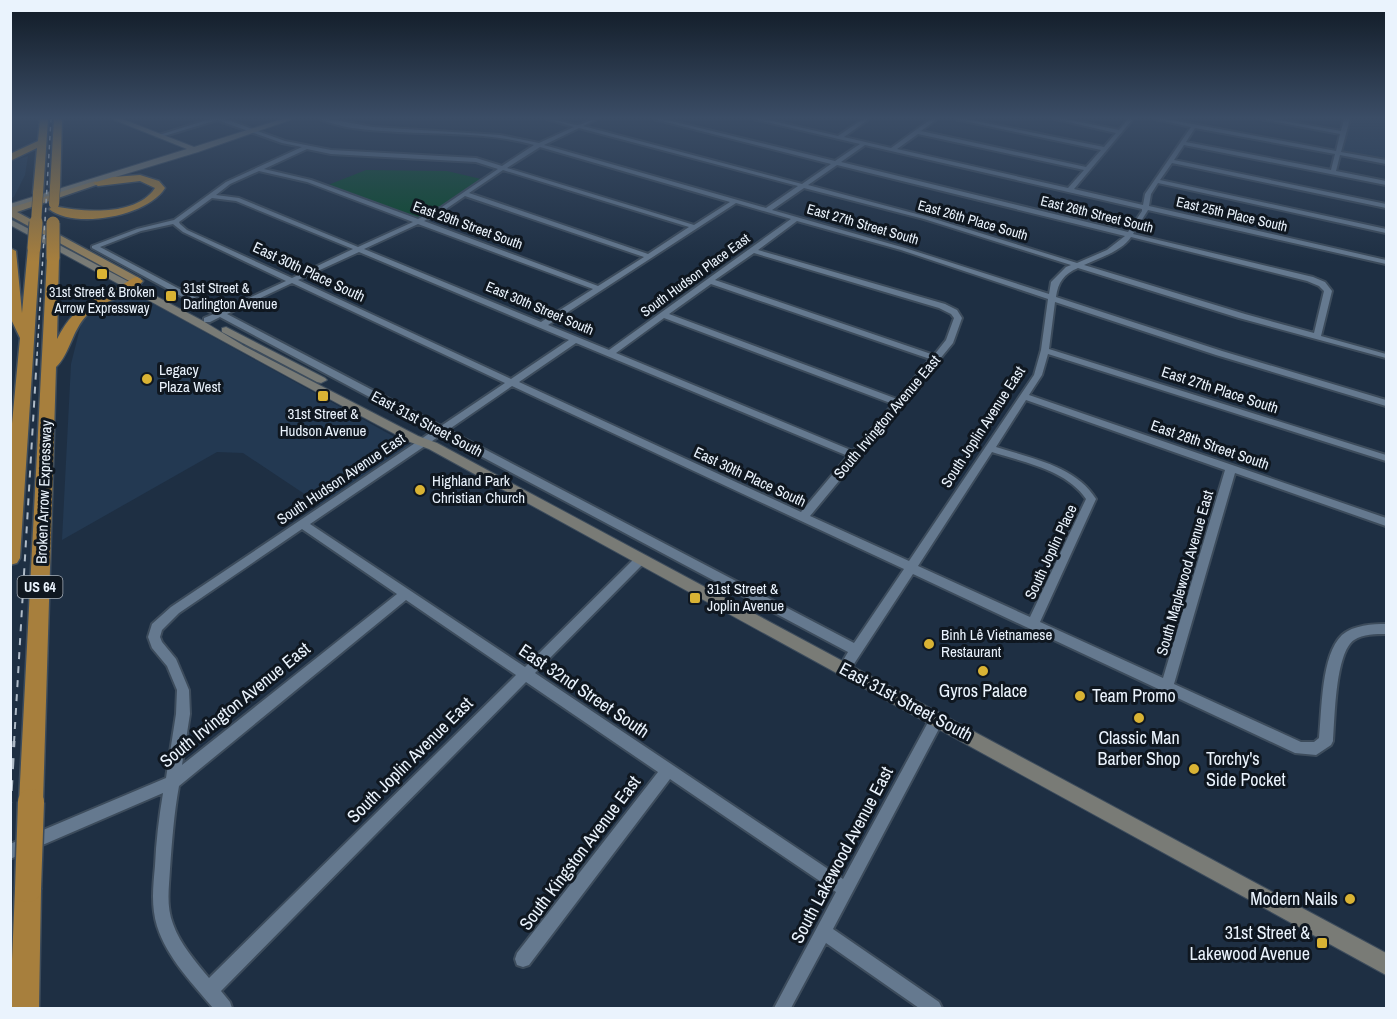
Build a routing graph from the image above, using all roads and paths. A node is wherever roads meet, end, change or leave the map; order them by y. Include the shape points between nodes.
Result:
1 (40, 167) edge
2 (56, 167) edge
3 (143, 167) edge
4 (263, 167) edge
5 (502, 167) joint
6 (616, 167) edge
7 (730, 167) edge
8 (830, 167) edge
9 (850, 167) edge
10 (963, 167) edge
11 (1077, 167) edge
12 (1090, 167) edge
13 (1167, 167) edge
14 (1198, 167) edge
15 (1305, 167) edge
16 (1334, 167) edge
17 (258, 169) junction
18 (1088, 169) junction
19 (1333, 172) junction
20 (120, 174) junction
21 (1157, 181) junction
22 (98, 183) junction
23 (1386, 183) edge
24 (803, 186) junction
25 (1069, 191) junction
26 (465, 194) junction
27 (212, 196) junction
28 (735, 201) junction
29 (54, 206) junction
30 (1386, 206) edge
31 (1147, 208) junction
32 (10, 210) edge
33 (767, 210) junction
34 (797, 218) junction
35 (10, 221) edge
36 (176, 221) junction
37 (419, 221) junction
38 (695, 227) junction
39 (1386, 231) edge
40 (1130, 235) junction
41 (359, 249) junction
42 (752, 250) junction
43 (10, 251) edge
44 (649, 256) junction
45 (1386, 262) edge
46 (1078, 265) junction
47 (293, 280) junction
48 (710, 281) junction
49 (134, 284) junction
50 (598, 288) junction
51 (1052, 297) junction
52 (219, 314) junction
53 (663, 315) junction
54 (203, 321) junction
55 (542, 325) junction
56 (27, 338) junction
57 (1317, 338) junction
58 (576, 339) junction
59 (1045, 350) junction
60 (610, 353) junction
61 (1386, 356) edge
62 (936, 358) junction
63 (48, 371) junction
64 (511, 382) junction
65 (1023, 396) junction
66 (899, 403) junction
67 (1386, 403) edge
68 (440, 431) junction
69 (425, 441) junction
70 (990, 448) junction
71 (855, 455) junction
72 (1386, 458) edge
73 (1231, 468) junction
74 (802, 518) junction
75 (1386, 522) edge
76 (302, 524) junction
77 (10, 558) edge
78 (640, 558) junction
79 (910, 568) junction
80 (405, 594) junction
81 (1032, 624) junction
82 (1385, 629) edge
83 (856, 650) junction
84 (844, 669) junction
85 (524, 674) junction
86 (1167, 687) junction
87 (937, 719) junction
88 (668, 771) junction
89 (172, 782) junction
90 (10, 852) edge
91 (846, 890) junction
92 (824, 932) junction
93 (523, 959) dead end
94 (1386, 964) edge
95 (208, 991) junction
96 (24, 1008) edge
97 (224, 1008) edge
98 (783, 1008) edge
99 (933, 1008) edge

1 - 56 highway, Broken Arrow Expressway / US 64, bridge
2 - 29 highway, Broken Arrow Expressway / US 64, bridge
3 - 20 main road
4 - 17 street
5 - 26 street
5 - 38 street
6 - 28 street, East 27th Street South
7 - 24 street, East 26th Place South
8 - 24 street
9 - 40 street, East 26th Street South
10 - 25 street, East 25th Place South
11 - 18 street
12 - 18 street
13 - 21 street, South Joplin Avenue East
14 - 30 street
15 - 19 street
16 - 19 street
17 - 27 street via 228,183
17 - 37 street, East 29th Street South via 309,181
18 - 25 street
19 - 23 street
20 - 22 main road
20 - 32 main road
21 - 31 street, South Joplin Avenue East via 1148,194
21 - 39 street
22 - 29 highway via 137,179 153,182 160,188 151,199 118,211 86,215
22 - 32 main road
24 - 33 street
24 - 46 street, East 26th Place South via 926,218
25 - 31 street, East 25th Place South
26 - 37 street
26 - 44 street
27 - 36 street
27 - 41 street, East 30th Street South via 237,199
28 - 33 street, East 27th Street South
28 - 38 street
29 - 63 highway, Broken Arrow Expressway / US 64, bridge
31 - 40 street, South Joplin Avenue East
31 - 45 street, East 25th Place South
32 - 49 main road, East 31st Street South
33 - 34 street, East 27th Street South
34 - 42 street, South Hudson Place East
34 - 51 street, East 27th Street South
35 - 49 main road, East 31st Street South
36 - 47 street, East 30th Place South via 185,231
36 - 52 street, East 31st Street South via 94,247
37 - 41 street
37 - 50 street, East 29th Street South
38 - 44 street
40 - 46 street, South Joplin Avenue East via 1122,244
40 - 57 street, East 26th Street South via 1322,284 1328,293
41 - 47 street
41 - 55 street, East 30th Street South
42 - 48 street, South Hudson Place East
42 - 62 street, South Irvington Avenue East via 954,312 958,318 955,333
43 - 56 highway via 15,312
44 - 50 street
46 - 51 street, South Joplin Avenue East via 1058,279
46 - 57 street, East 26th Place South
47 - 52 street
47 - 64 street, East 30th Place South
48 - 53 street, South Hudson Place East
48 - 62 street
49 - 54 main road, East 31st Street South
49 - 63 highway via 93,303 76,318
50 - 55 street
51 - 59 street, South Joplin Avenue East
51 - 67 street, East 27th Street South
52 - 54 street
52 - 68 street, East 31st Street South
53 - 60 street, South Hudson Place East
53 - 66 street
54 - 69 main road, East 31st Street South via 421,434
55 - 58 street, East 30th Street South
56 - 77 highway, Broken Arrow Expressway / US 64
57 - 61 street, East 26th Place South
58 - 60 street, East 30th Street South
58 - 64 street, South Hudson Avenue East
59 - 65 street, South Joplin Avenue East via 1038,375
59 - 72 street, East 27th Place South
60 - 71 street, East 30th Street South
62 - 66 street, South Irvington Avenue East
63 - 96 highway, Broken Arrow Expressway / US 64, bridge
64 - 68 street, South Hudson Avenue East
64 - 74 street, East 30th Place South
65 - 70 street, South Joplin Avenue East
65 - 73 street, East 28th Street South
66 - 71 street, South Irvington Avenue East
68 - 69 street, South Hudson Avenue East
68 - 83 street, East 31st Street South
69 - 76 street, South Hudson Avenue East
69 - 78 main road, East 31st Street South
70 - 79 street, South Joplin Avenue East
70 - 81 street, South Joplin Place via 1070,478 1091,499
71 - 74 street, South Irvington Avenue East
73 - 75 street, East 28th Street South
73 - 86 street, South Maplewood Avenue East
74 - 79 street, East 30th Place South
76 - 80 street, East 32nd Street South
76 - 89 street, South Hudson Avenue East via 175,610 156,628 156,644 172,663 183,690
78 - 84 main road, East 31st Street South
78 - 85 street, South Joplin Avenue East
79 - 81 street, East 30th Place South
79 - 83 street, South Joplin Avenue East
80 - 85 street, East 32nd Street South
80 - 89 street, South Irvington Avenue East
81 - 86 street, East 30th Place South
82 - 86 street, East 30th Place South via 1353,634 1341,645 1335,663 1326,741 1316,750 1288,744
83 - 84 street, South Joplin Avenue East
84 - 87 main road, East 31st Street South
85 - 88 street, East 32nd Street South
85 - 95 street, South Joplin Avenue East
87 - 91 street, South Lakewood Avenue East
87 - 94 main road, East 31st Street South
88 - 91 street, East 32nd Street South
88 - 93 street, South Kingston Avenue East
89 - 90 street, South Irvington Avenue East
89 - 95 street via 160,905 173,943
91 - 92 street, South Lakewood Avenue East
92 - 98 street, South Lakewood Avenue East
92 - 99 street
95 - 97 street

